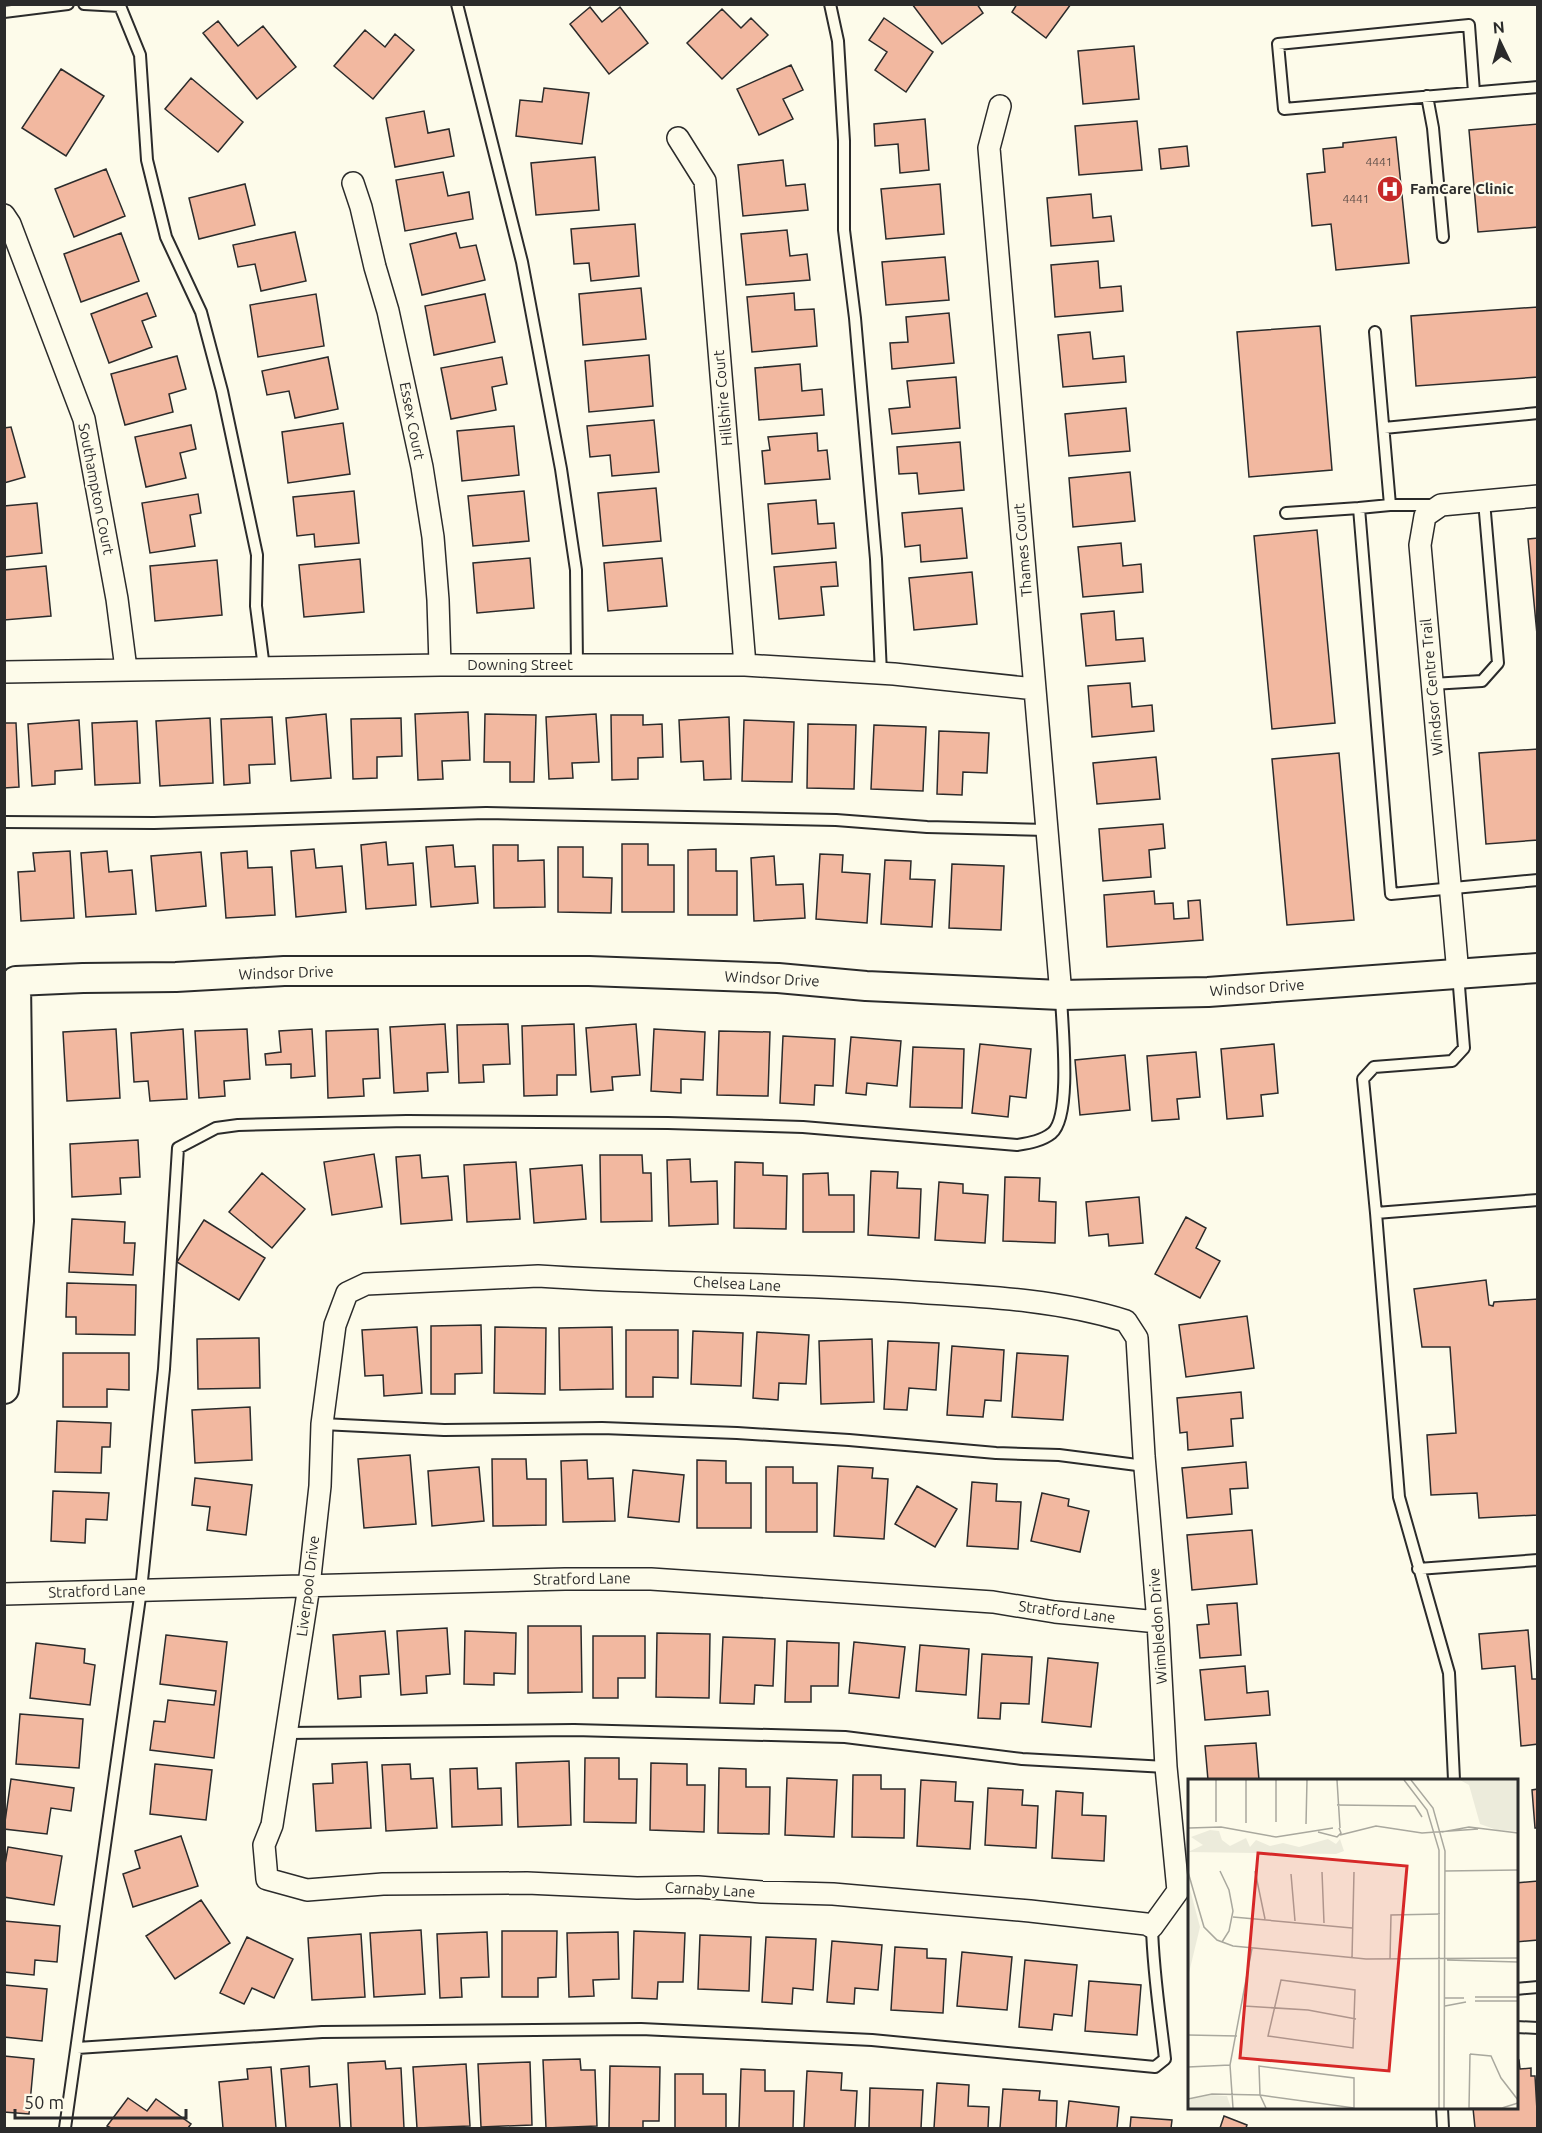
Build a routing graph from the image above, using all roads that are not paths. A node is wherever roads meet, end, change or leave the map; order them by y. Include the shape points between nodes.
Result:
1 (68, 4) edge
2 (84, 4) edge
3 (457, 4) edge
4 (830, 4) edge
5 (4, 12) edge
6 (1538, 87) edge
7 (1474, 92) junction
8 (1427, 96) junction
9 (1000, 106) dead end
10 (678, 138) dead end
11 (353, 183) dead end
12 (4, 215) edge
13 (1443, 237) dead end
14 (1376, 332) dead end
15 (1538, 413) edge
16 (1384, 428) junction
17 (1538, 496) edge
18 (1485, 501) junction
19 (1390, 505) junction
20 (1441, 505) junction
21 (1359, 508) junction
22 (1286, 513) dead end
23 (440, 665) junction
24 (577, 665) junction
25 (745, 665) junction
26 (264, 668) junction
27 (126, 669) junction
28 (4, 672) edge
29 (881, 674) junction
30 (1432, 684) junction
31 (1035, 689) junction
32 (4, 822) edge
33 (1047, 830) junction
34 (1538, 880) edge
35 (1450, 888) junction
36 (1538, 968) edge
37 (1458, 974) junction
38 (10, 982) edge
39 (1061, 995) junction
40 (1538, 1200) edge
41 (1376, 1213) junction
42 (348, 1293) joint
43 (1126, 1321) joint
44 (4, 1389) edge
45 (322, 1424) junction
46 (1145, 1466) junction
47 (1538, 1560) edge
48 (1418, 1569) junction
49 (309, 1586) junction
50 (141, 1590) junction
51 (4, 1594) edge
52 (1158, 1622) junction
53 (287, 1733) junction
54 (1166, 1767) junction
55 (1454, 1779) edge
56 (267, 1879) joint
57 (1152, 1927) junction
58 (1538, 1987) edge
59 (1518, 1989) edge
60 (1518, 2027) edge
61 (1538, 2028) edge
62 (77, 2048) junction
63 (1442, 2109) edge
64 (65, 2128) edge
65 (1443, 2128) edge

1 - 5 lane
2 - 26 lane via 120,6 140,55 147,160 166,237 201,312 257,555 256,606
3 - 24 lane via 522,262 561,469 576,570
4 - 29 lane via 838,41 844,230 876,559
6 - 7 lane
7 - 8 lane
7 - 8 lane via 1469,25 1278,44 1284,109
8 - 13 lane
9 - 31 street, Thames Court via 989,148
10 - 25 street, Hillshire Court via 705,180
11 - 23 street, Essex Court via 388,311 422,467 433,537
12 - 27 street, Southampton Court via 84,419
14 - 16 lane
15 - 16 lane
16 - 19 lane
17 - 18 street
18 - 20 street
18 - 30 lane via 1498,663 1482,681
19 - 20 lane
19 - 21 lane
20 - 30 street, Windsor Centre Trail via 1425,516 1420,545
21 - 22 lane
21 - 35 lane via 1391,894
23 - 24 street, Downing Street
23 - 26 street, Downing Street
24 - 25 street, Downing Street
25 - 29 street, Downing Street
26 - 27 street, Downing Street
27 - 28 street, Downing Street
29 - 31 street, Downing Street
30 - 35 street, Windsor Centre Trail
31 - 33 street, Thames Court
32 - 33 lane via 154,823 497,813 836,819 927,827
33 - 39 street, Thames Court
34 - 35 lane
35 - 37 street, Windsor Centre Trail
36 - 37 street, Windsor Drive
37 - 39 street, Windsor Drive via 1208,992
37 - 41 lane via 1464,1048 1452,1061 1374,1067 1363,1079
38 - 39 street, Windsor Drive via 284,971 589,971
38 - 44 street via 19,1221
39 - 50 lane via 1065,1094 1062,1116 1053,1132 1037,1142 1017,1145 781,1126 407,1121 238,1125 216,1128 178,1148 164,1369
40 - 41 lane
41 - 48 lane via 1399,1497
42 - 43 street, Chelsea Lane via 366,1284 538,1276 850,1287 1018,1299 1096,1311
42 - 45 street, Liverpool Drive via 334,1325
43 - 46 street, Wimbledon Drive via 1137,1338
45 - 46 lane via 444,1430 602,1428 737,1433 1059,1455
45 - 49 street, Liverpool Drive
46 - 52 street, Wimbledon Drive
47 - 48 lane
48 - 55 lane via 1449,1673
49 - 50 street, Stratford Lane
49 - 52 street, Stratford Lane via 651,1579 993,1602
49 - 53 street, Liverpool Drive
50 - 51 street, Stratford Lane
50 - 62 lane
52 - 54 street, Wimbledon Drive
53 - 54 lane via 574,1730 845,1737 1022,1759
53 - 56 street, Liverpool Drive via 272,1825 264,1845
54 - 57 street, Wimbledon Drive via 1179,1892
56 - 57 street, Carnaby Lane via 307,1890 383,1884 527,1882 833,1894 1030,1911
57 - 62 lane via 1165,2059 1155,2067 872,2040 641,2030 322,2032
58 - 59 lane
60 - 61 lane
62 - 64 lane
63 - 65 lane

